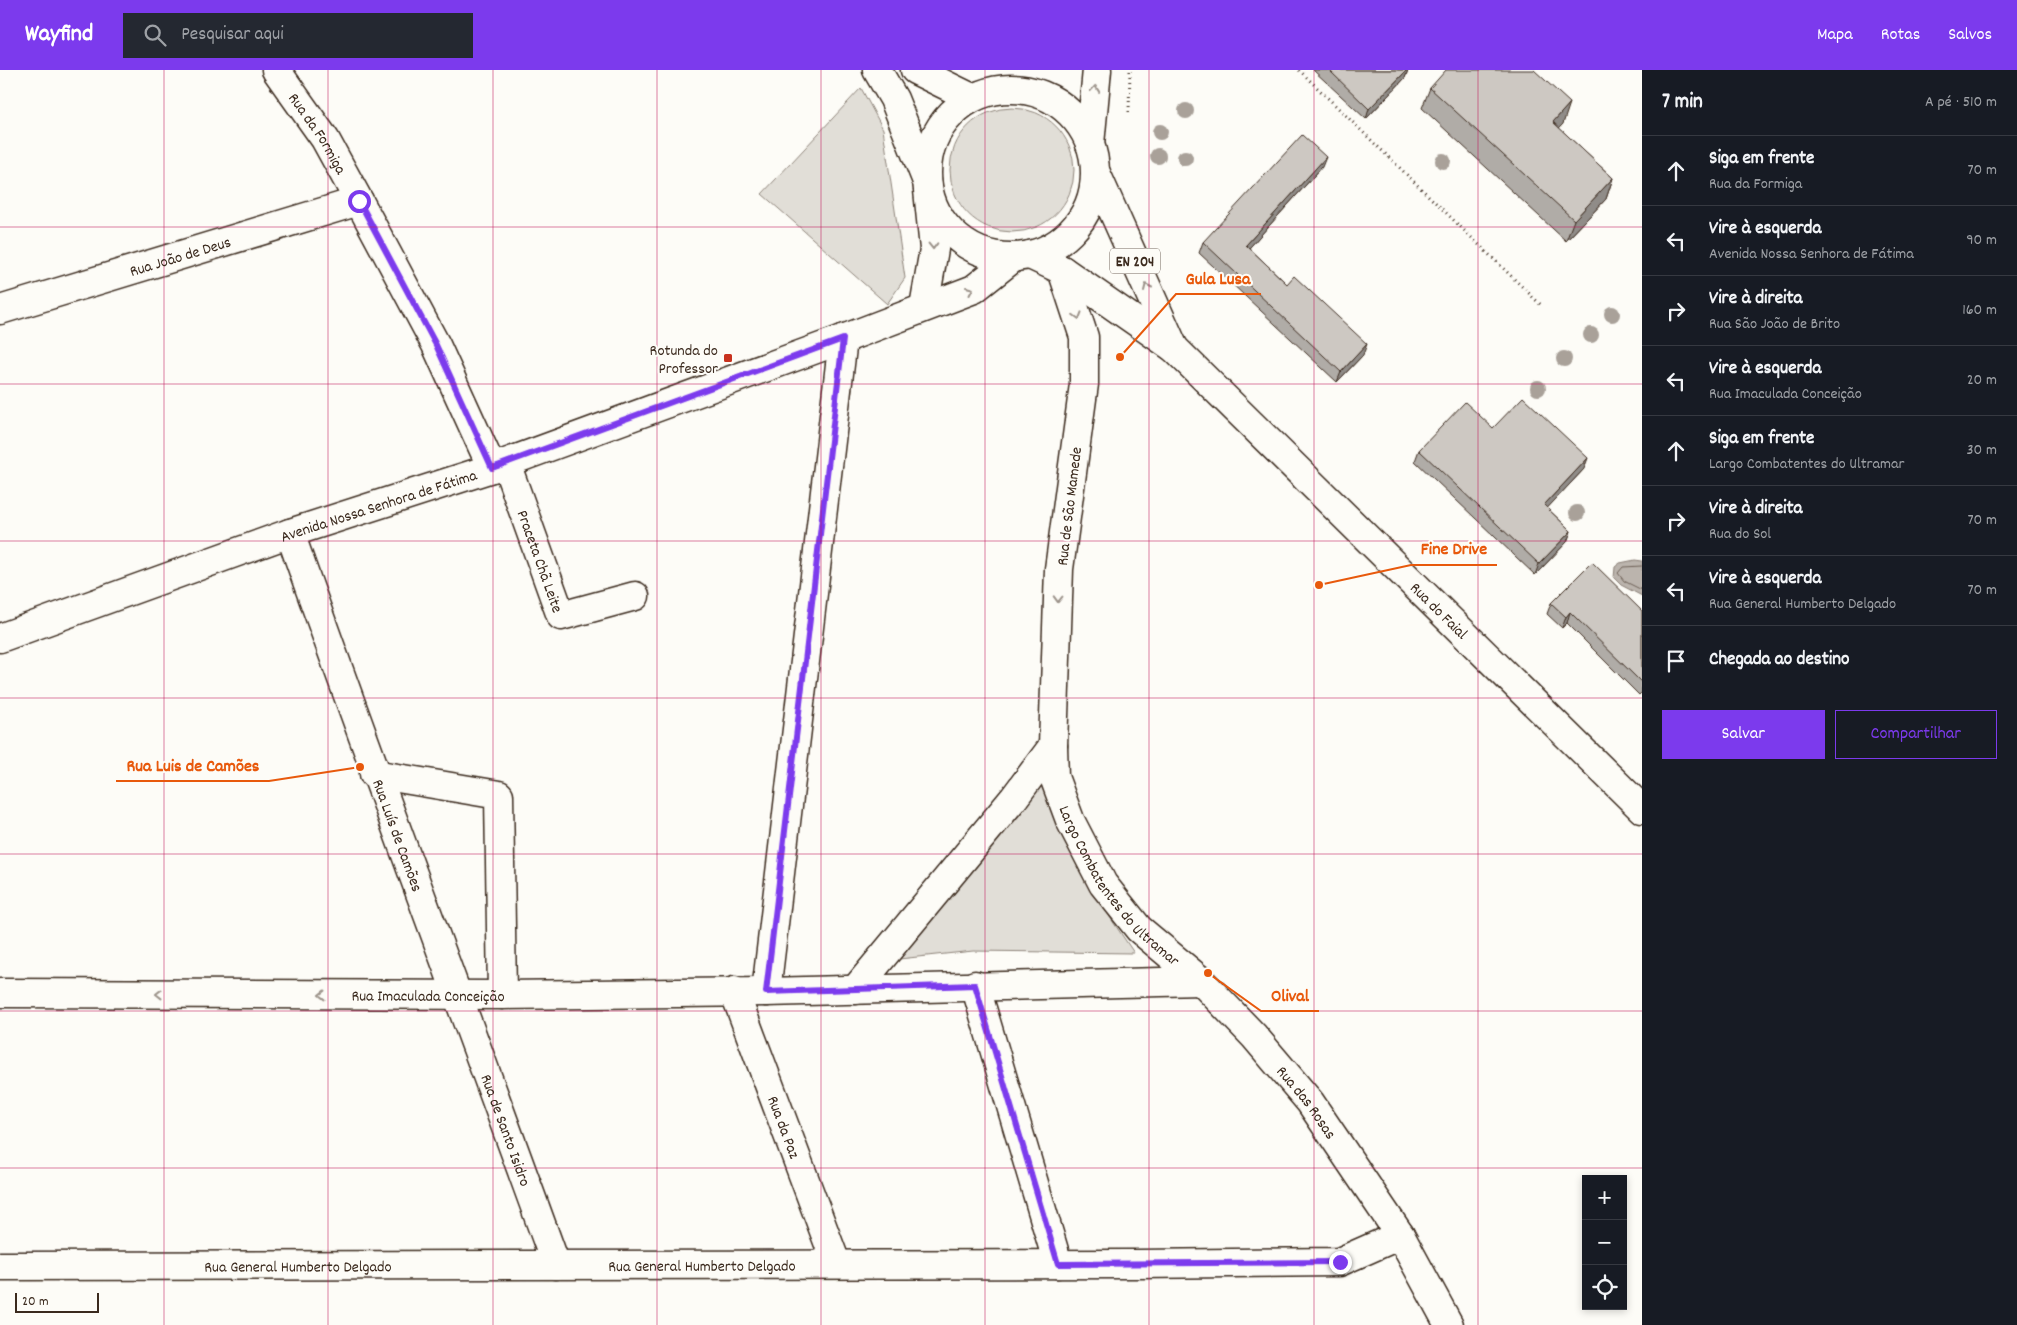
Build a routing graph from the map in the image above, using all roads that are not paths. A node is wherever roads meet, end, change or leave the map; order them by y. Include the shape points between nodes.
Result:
1 (276, 70) edge
2 (877, 70) edge
3 (915, 70) edge
4 (1096, 70) edge
5 (1017, 80) edge
6 (970, 97) junction
7 (1090, 144) junction
8 (1096, 174) junction
9 (927, 180) junction
10 (359, 201) junction
11 (1022, 256) junction
12 (1062, 270) junction
13 (924, 307) junction
14 (0, 310) edge
15 (843, 339) junction
16 (1174, 348) junction
17 (499, 465) junction
18 (290, 533) junction
19 (635, 596) dead end
20 (0, 638) edge
21 (1053, 746) junction
22 (374, 774) junction
23 (1642, 809) edge
24 (1201, 981) junction
25 (975, 985) junction
26 (854, 990) junction
27 (734, 992) junction
28 (766, 992) junction
29 (0, 994) edge
30 (458, 995) junction
31 (502, 995) junction
32 (1400, 1235) junction
33 (836, 1263) junction
34 (1058, 1264) junction
35 (556, 1265) junction
36 (0, 1266) edge
37 (1449, 1325) edge

1 - 10 street, Rua da Formiga via 325,139
2 - 9 street via 894,99
3 - 6 street
7 -> 4 street, EN 204
5 - 6 street, EN 204
5 - 7 street, EN 204 via 1070,112
6 - 9 street, EN 204 via 950,116 931,146
7 - 8 street, EN 204
8 - 11 street, EN 204 via 1090,202 1074,230 1047,250
16 -> 8 street, EN 204
9 - 11 street, EN 204 via 937,215 951,232 982,252
9 -> 13 street via 934,249
10 - 14 street, Rua João de Deus
10 - 17 street, Rua da Formiga
11 - 12 street, EN 204
13 -> 11 street, Avenida Nossa Senhora de Fátima via 974,289
12 - 16 street, EN 204
12 -> 21 street, Rua de São Mamede via 1084,337 1084,384 1059,568
13 - 15 street, Avenida Nossa Senhora de Fátima
15 - 17 street, Avenida Nossa Senhora de Fátima
15 - 28 street
16 - 23 street, Rua do Faial / EN 204
17 - 18 street, Avenida Nossa Senhora de Fátima
17 - 19 street, Praceta Chã Leite via 561,616
18 - 20 street, Avenida Nossa Senhora de Fátima
18 - 22 street, Rua Luís de Camões
21 - 24 street, Largo Combatentes do Ultramar via 1054,777 1070,820 1103,884 1140,929
21 - 26 street via 1014,798
22 - 30 street, Rua Luís de Camões
22 - 31 street via 499,795
24 - 25 street, Largo Combatentes do Ultramar
24 - 32 street, Rua das Rosas via 1254,1036 1310,1102
25 - 26 street, Largo Combatentes do Ultramar
25 - 34 street
26 - 28 street, Rua Imaculada Conceição
27 - 28 street, Rua Imaculada Conceição
27 - 31 street, Rua Imaculada Conceição
27 - 33 street, Rua da Paz
30 -> 29 street, Rua Imaculada Conceição
30 - 31 street, Rua Imaculada Conceição
30 - 35 street, Rua de Santo Isidro
32 - 34 street, Rua General Humberto Delgado via 1340,1262
32 - 37 street, Rua das Rosas
33 - 34 street, Rua General Humberto Delgado
33 - 35 street, Rua General Humberto Delgado
35 - 36 street, Rua General Humberto Delgado

